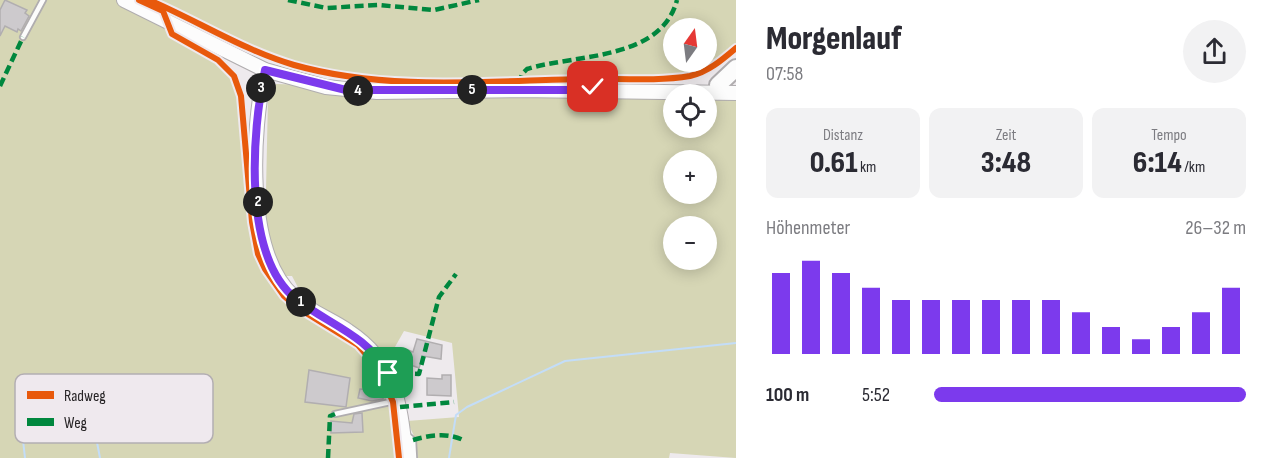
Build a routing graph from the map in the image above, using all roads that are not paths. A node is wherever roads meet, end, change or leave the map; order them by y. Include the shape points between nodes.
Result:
1 (43, 0) edge
2 (124, 0) edge
3 (23, 38) dead end
4 (736, 68) edge
5 (265, 70) junction
6 (718, 85) junction
7 (736, 86) edge
8 (573, 90) junction
9 (736, 93) edge
10 (398, 400) junction
11 (335, 414) dead end
12 (403, 431) junction
13 (406, 458) edge
14 (414, 458) edge

1 - 3 lane
2 - 5 main road
4 - 6 highway
5 - 8 main road via 346,90
5 - 10 main road via 256,147 258,215 266,254 294,297 370,347 392,381
6 - 7 main road
6 - 8 main road
8 - 9 main road
10 - 11 lane
10 - 12 main road
12 - 13 main road
12 - 14 lane via 413,440

